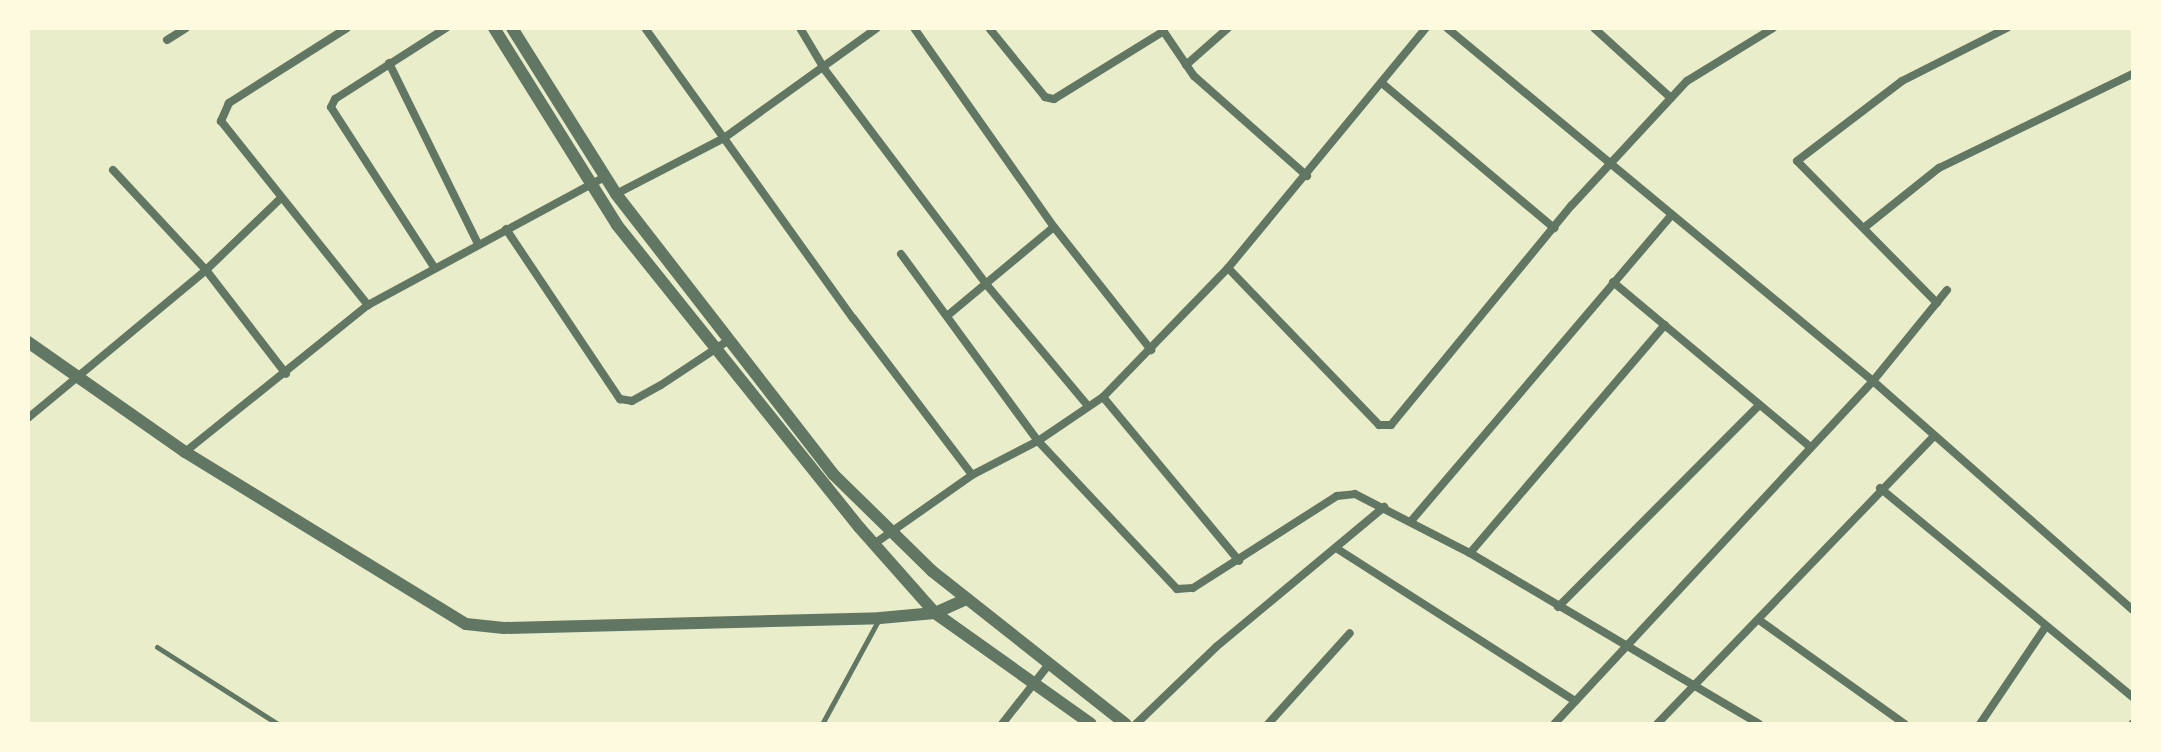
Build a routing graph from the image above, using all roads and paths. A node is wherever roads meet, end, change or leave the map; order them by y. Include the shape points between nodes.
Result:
1 (186, 28) edge
2 (347, 28) edge
3 (446, 28) edge
4 (494, 28) edge
5 (512, 28) edge
6 (645, 28) edge
7 (800, 28) edge
8 (877, 28) edge
9 (914, 28) edge
10 (989, 28) edge
11 (1228, 28) edge
12 (1426, 28) edge
13 (1447, 28) edge
14 (1594, 28) edge
15 (1773, 28) edge
16 (2007, 28) edge
17 (1163, 30) edge
18 (167, 40) dead end
19 (389, 63) junction
20 (1186, 65) junction
21 (825, 70) junction
22 (2133, 74) edge
23 (1383, 84) junction
24 (1671, 98) junction
25 (724, 138) junction
26 (1609, 164) junction
27 (113, 170) dead end
28 (1307, 176) junction
29 (605, 177) junction
30 (591, 185) junction
31 (616, 194) junction
32 (280, 199) junction
33 (1670, 217) junction
34 (1054, 227) junction
35 (1865, 227) junction
36 (1554, 228) junction
37 (506, 229) junction
38 (478, 244) junction
39 (901, 254) dead end
40 (434, 267) junction
41 (1228, 268) junction
42 (206, 270) junction
43 (1613, 282) junction
44 (986, 284) junction
45 (1947, 290) dead end
46 (1937, 303) junction
47 (368, 305) junction
48 (947, 316) junction
49 (1665, 325) junction
50 (28, 342) edge
51 (726, 342) junction
52 (1151, 350) junction
53 (714, 352) junction
54 (286, 374) junction
55 (75, 375) junction
56 (1873, 381) junction
57 (1103, 397) junction
58 (1759, 405) junction
59 (1088, 406) junction
60 (28, 418) edge
61 (1934, 436) junction
62 (1038, 441) junction
63 (1810, 447) junction
64 (185, 452) junction
65 (972, 475) junction
66 (1880, 488) junction
67 (1384, 507) junction
68 (1412, 520) junction
69 (891, 531) junction
70 (874, 544) junction
71 (1336, 548) junction
72 (1470, 553) junction
73 (1239, 561) junction
74 (967, 599) junction
75 (1558, 607) junction
76 (2133, 610) edge
77 (935, 613) junction
78 (880, 618) junction
79 (1759, 620) junction
80 (2046, 626) junction
81 (1350, 633) dead end
82 (1626, 646) junction
83 (157, 647) dead end
84 (1049, 664) junction
85 (1033, 683) junction
86 (1692, 685) junction
87 (2133, 697) edge
88 (1575, 701) junction
89 (278, 724) edge
90 (822, 724) edge
91 (1002, 724) edge
92 (1091, 724) edge
93 (1126, 724) edge
94 (1136, 724) edge
95 (1268, 724) edge
96 (1554, 724) edge
97 (1657, 724) edge
98 (1759, 724) edge
99 (1905, 724) edge
100 (1980, 724) edge

1 - 18 street
2 - 32 street via 229,103 221,115 222,127
3 - 19 street
4 - 30 street
5 - 29 street
6 - 25 street
7 - 21 street
8 - 21 street
9 - 34 street
10 - 17 street via 1045,97 1054,99
11 - 20 street
12 - 23 street
13 - 26 street
14 - 24 street
15 - 24 street via 1687,81
16 - 35 street via 1902,81 1797,161
17 - 20 street
19 - 38 street
19 - 40 street via 331,107
20 - 28 street
21 - 25 street
21 - 44 street
22 - 35 street via 1939,168
23 - 28 street
23 - 36 street
24 - 26 street
25 - 31 street
25 - 65 street
26 - 33 street
26 - 36 street
27 - 42 street
28 - 41 street
29 - 30 street
29 - 31 street
30 - 37 street
30 - 53 street
31 - 51 street
32 - 42 street
32 - 47 street
33 - 43 street
33 - 56 street
34 - 44 street
34 - 52 street
35 - 46 street
36 - 41 street via 1384,427
37 - 38 street
37 - 53 street via 620,399 632,401
38 - 40 street
39 - 48 street
40 - 47 street
41 - 52 street
42 - 54 street
42 - 55 street
43 - 49 street
43 - 68 street
44 - 48 street
44 - 59 street
45 - 46 street
46 - 56 street
47 - 54 street
48 - 62 street
49 - 58 street
49 - 72 street
50 - 55 street
51 - 53 street
51 - 69 street via 833,474
52 - 57 street
53 - 70 street
54 - 64 street
55 - 60 street
55 - 64 street
56 - 61 street
56 - 63 street
57 - 59 street
57 - 73 street
58 - 63 street
58 - 75 street
59 - 62 street
61 - 66 street
61 - 76 street
62 - 65 street
62 - 73 street via 1177,589 1193,588
63 - 82 street
64 - 78 street via 466,624 504,628
65 - 69 street
66 - 79 street
66 - 80 street
67 - 68 street
67 - 71 street
67 - 73 street via 1355,494 1337,496
68 - 72 street
69 - 70 street
69 - 74 street
70 - 77 street
71 - 88 street
71 - 94 street via 1216,647
72 - 75 street
74 - 77 street
74 - 84 street
75 - 82 street
77 - 78 street
77 - 85 street
78 - 90 lane
79 - 86 street
79 - 99 street
80 - 87 street
80 - 100 street
81 - 95 street
82 - 86 street
82 - 88 street
83 - 89 lane
84 - 85 street
84 - 93 street
85 - 91 street
85 - 92 street
86 - 97 street
86 - 98 street
88 - 96 street

